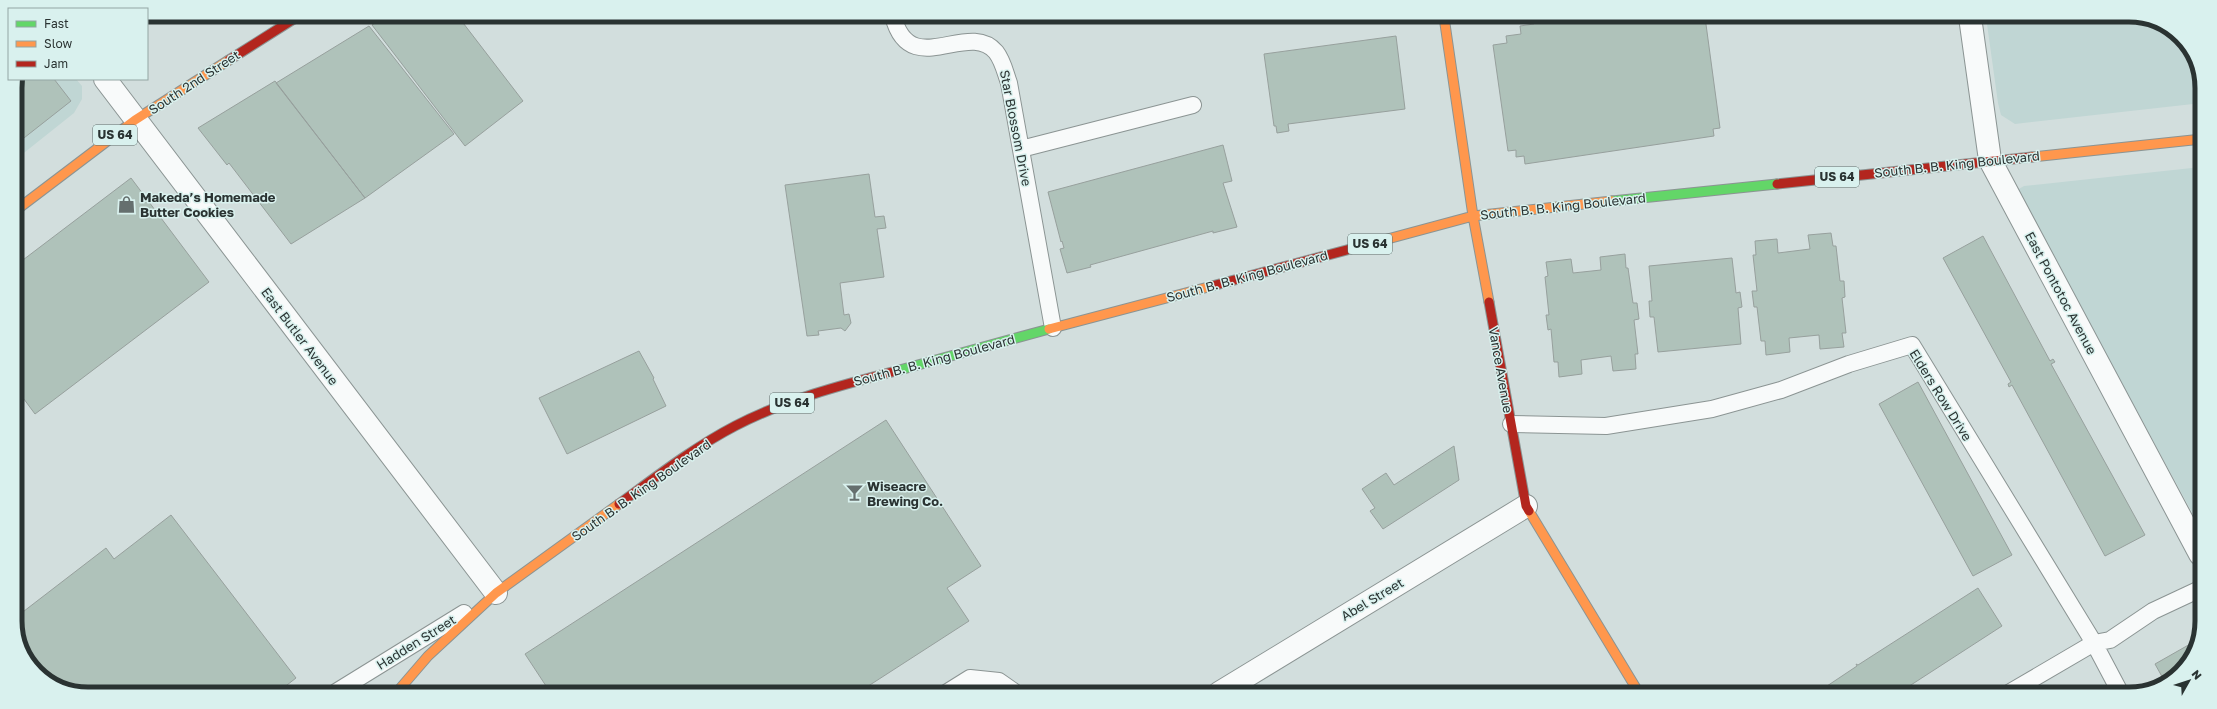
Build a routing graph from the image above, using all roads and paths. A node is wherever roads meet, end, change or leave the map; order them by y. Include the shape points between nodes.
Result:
1 (289, 22) edge
2 (894, 22) edge
3 (1445, 22) edge
4 (1971, 22) edge
5 (106, 80) edge
6 (1193, 105) dead end
7 (136, 120) junction
8 (2195, 140) edge
9 (1021, 149) junction
10 (1990, 160) junction
11 (22, 206) edge
12 (1473, 216) junction
13 (1053, 328) junction
14 (1511, 424) junction
15 (1526, 506) junction
16 (2195, 545) edge
17 (2195, 591) edge
18 (496, 593) junction
19 (2094, 643) junction
20 (344, 687) edge
21 (401, 687) edge
22 (955, 687) edge
23 (1008, 687) edge
24 (1228, 687) edge
25 (1635, 687) edge
26 (2019, 687) edge
27 (2116, 687) edge

1 - 7 main road, South 2nd Street / US 64
2 - 9 lane, Star Blossom Drive via 903,40 917,48 980,42 995,51 1003,63 1009,83
3 - 12 main road, Vance Avenue
4 - 10 street, East Pontotoc Avenue
5 - 7 street, East Butler Avenue
6 - 9 lane
7 - 11 main road, South 2nd Street / US 64
7 - 18 street, East Butler Avenue
8 - 10 main road, South B. B. King Boulevard / US 64
9 - 13 lane, Star Blossom Drive
10 - 12 main road, South B. B. King Boulevard / US 64
10 - 16 street, East Pontotoc Avenue
12 - 13 main road, South B. B. King Boulevard / US 64
12 - 14 main road, Vance Avenue
13 - 18 main road, South B. B. King Boulevard / US 64 via 842,385 735,426 691,452
14 - 15 main road, Vance Avenue
14 - 19 lane, Elders Row Drive via 1606,426 1712,409 1781,390 1848,364 1912,345
15 - 24 street, Abel Street
15 - 25 main road, Vance Avenue
17 - 19 lane via 2153,611 2110,640
18 - 20 lane, Hadden Street
18 - 21 main road, South B. B. King Boulevard / US 64 via 428,656
19 - 26 lane
19 - 27 lane, Elders Row Drive
22 - 23 lane via 970,678 999,681

